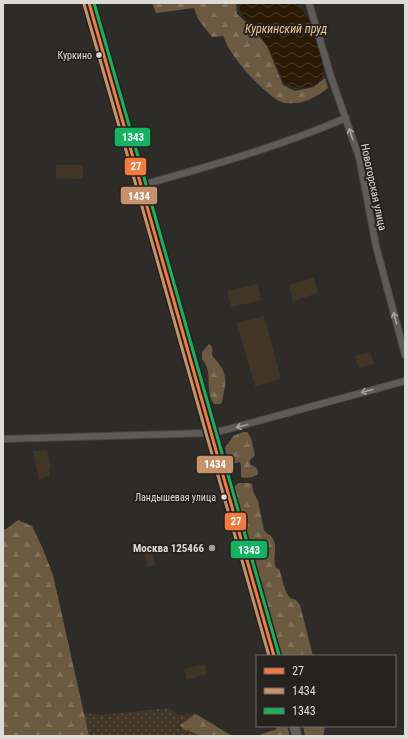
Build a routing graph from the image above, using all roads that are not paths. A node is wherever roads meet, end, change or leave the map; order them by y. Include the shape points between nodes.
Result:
1 (89, 3) edge
2 (309, 3) edge
3 (346, 118) junction
4 (142, 185) junction
5 (405, 355) edge
6 (405, 381) edge
7 (210, 433) junction
8 (3, 438) edge
9 (274, 655) edge

1 - 4 main road
2 - 3 street, Новогорская улица
3 - 4 street via 234,159
5 -> 3 street, Новогорская улица via 376,246 359,157
4 - 7 main road
6 -> 7 street
7 - 8 street
7 - 9 main road

